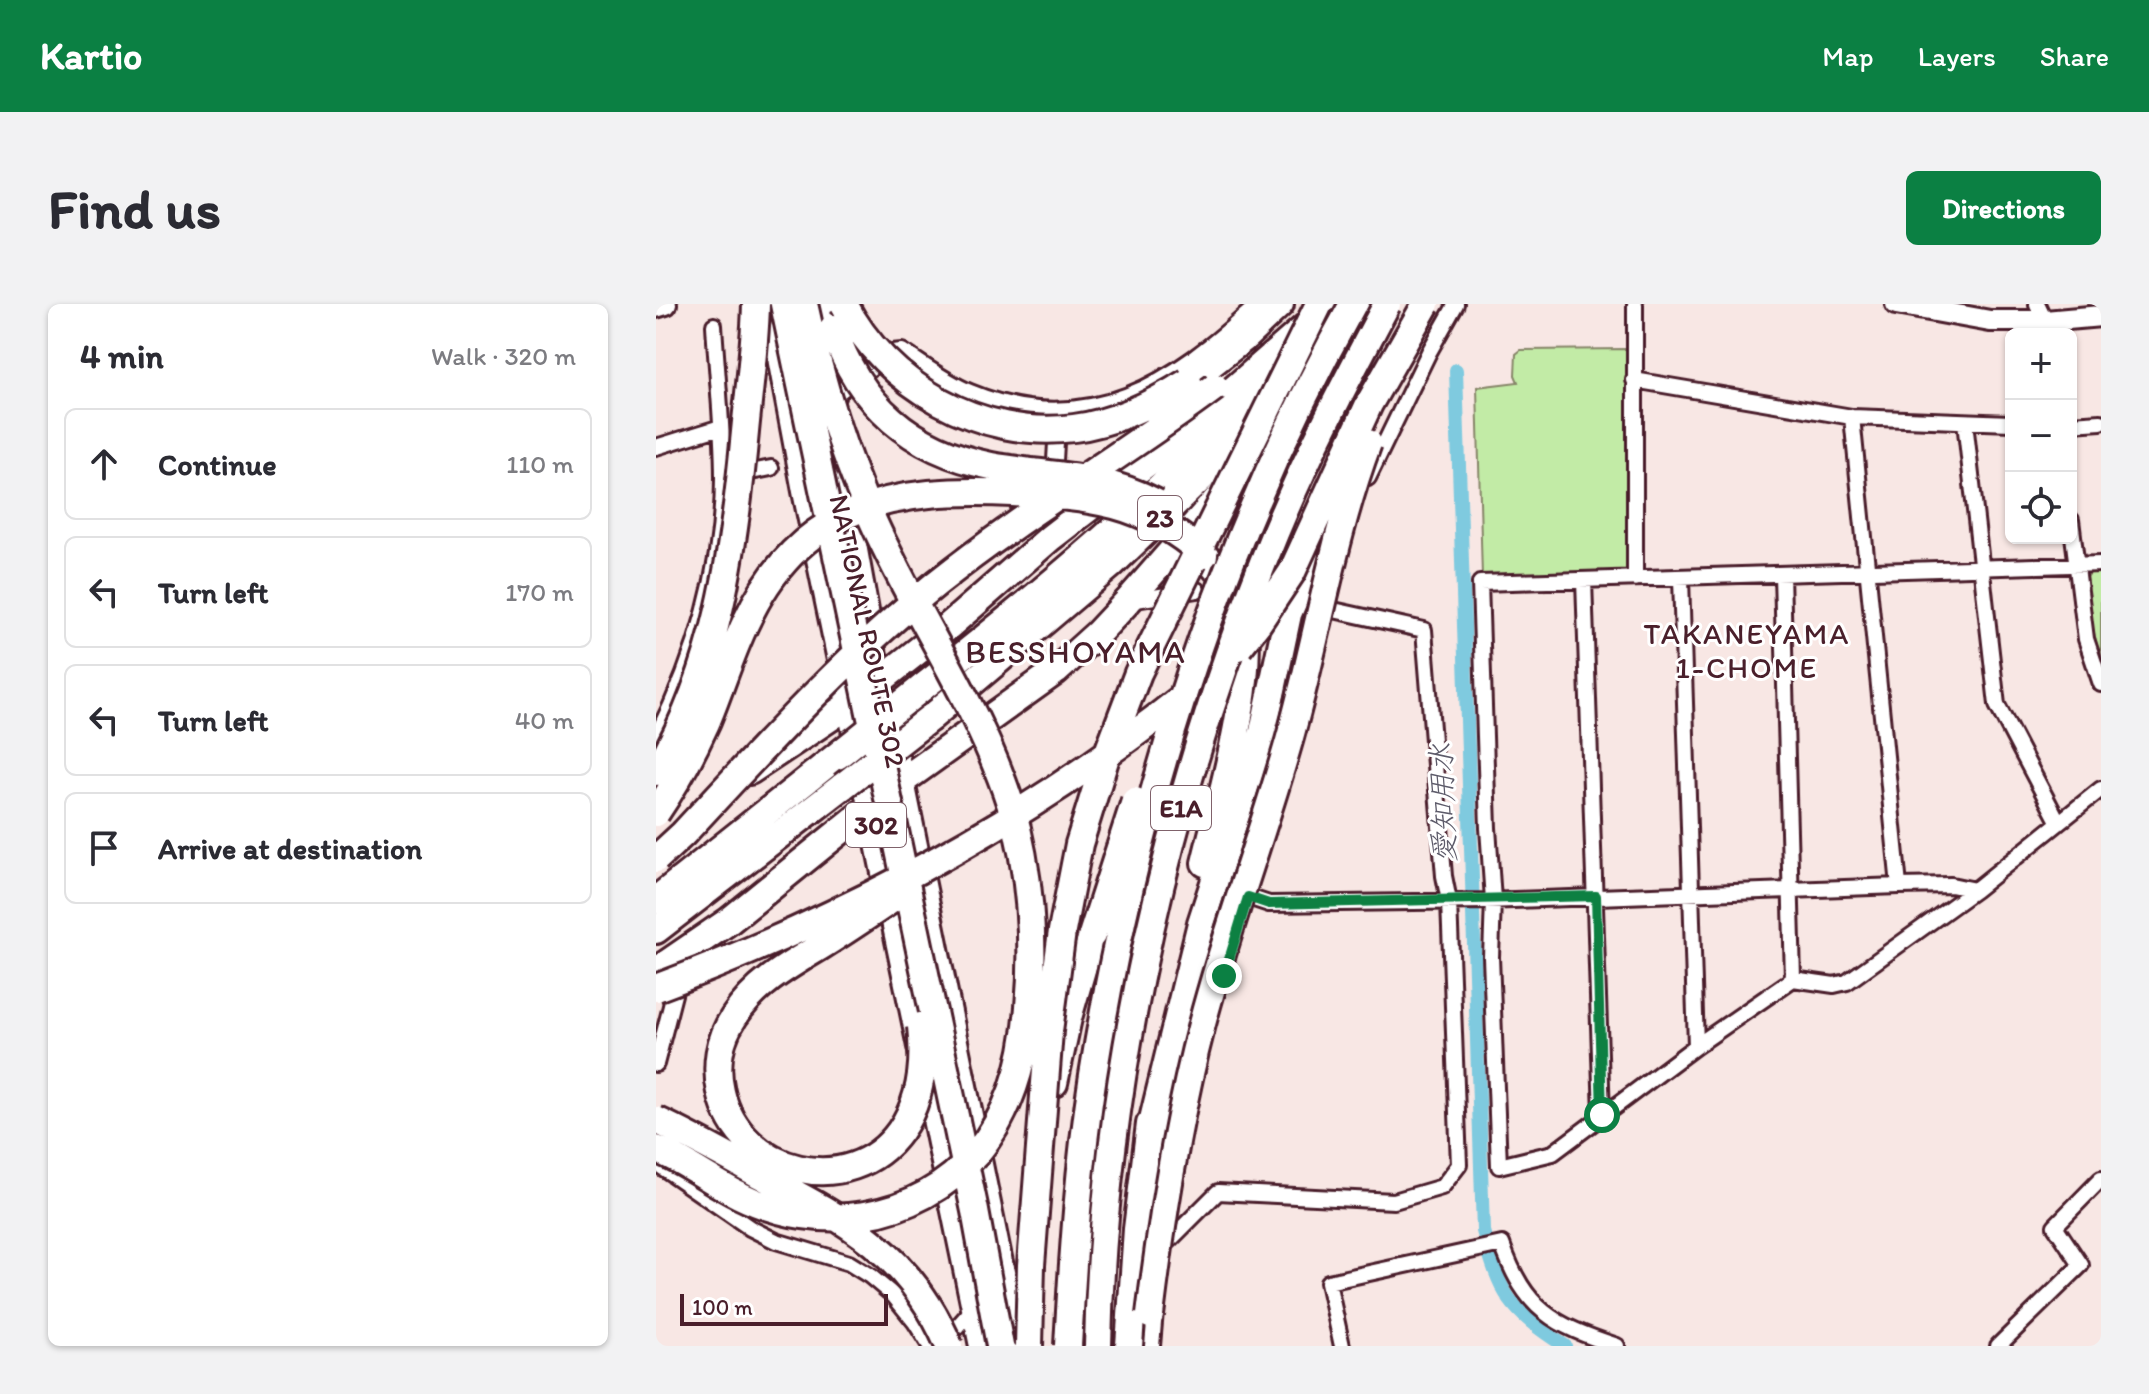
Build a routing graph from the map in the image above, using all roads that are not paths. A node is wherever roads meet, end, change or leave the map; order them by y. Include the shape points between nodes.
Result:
1 (666, 304) edge
2 (756, 304) edge
3 (771, 304) edge
4 (784, 304) edge
5 (804, 304) edge
6 (811, 304) edge
7 (827, 304) edge
8 (844, 304) edge
9 (1258, 304) edge
10 (1280, 304) edge
11 (1299, 304) edge
12 (1319, 304) edge
13 (1334, 304) edge
14 (1353, 304) edge
15 (1374, 304) edge
16 (1387, 304) edge
17 (1418, 304) edge
18 (1427, 304) edge
19 (1456, 304) edge
20 (1635, 304) edge
21 (1896, 304) edge
22 (656, 307) edge
23 (2101, 316) edge
24 (2043, 320) edge
25 (714, 325) dead end
26 (1324, 359) junction
27 (1634, 380) junction
28 (1058, 411) junction
29 (830, 415) junction
30 (1852, 417) junction
31 (1965, 422) junction
32 (2101, 422) edge
33 (2005, 423) edge
34 (2077, 424) edge
35 (721, 427) junction
36 (656, 447) edge
37 (771, 468) dead end
38 (723, 477) junction
39 (1247, 520) junction
40 (1050, 538) junction
41 (2074, 544) edge
42 (1208, 550) junction
43 (2077, 564) junction
44 (2101, 564) edge
45 (1979, 566) junction
46 (1868, 572) junction
47 (1782, 574) junction
48 (1681, 578) junction
49 (1635, 579) junction
50 (1584, 580) junction
51 (1197, 590) dead end
52 (1128, 601) junction
53 (1332, 609) junction
54 (878, 683) junction
55 (2101, 684) edge
56 (849, 705) junction
57 (656, 737) edge
58 (656, 772) edge
59 (901, 782) junction
60 (2101, 789) edge
61 (872, 805) junction
62 (1023, 810) junction
63 (656, 813) edge
64 (2059, 823) junction
65 (896, 841) junction
66 (656, 845) edge
67 (656, 859) edge
68 (1899, 886) junction
69 (1791, 890) junction
70 (1975, 890) junction
71 (1691, 892) junction
72 (1596, 896) junction
73 (1248, 897) junction
74 (656, 900) edge
75 (1489, 900) junction
76 (1449, 901) junction
77 (656, 930) edge
78 (686, 951) junction
79 (656, 971) edge
80 (1793, 979) junction
81 (656, 988) edge
82 (1696, 1046) junction
83 (656, 1064) edge
84 (1602, 1115) junction
85 (656, 1120) edge
86 (1148, 1140) junction
87 (656, 1149) edge
88 (656, 1163) edge
89 (2101, 1179) edge
90 (1035, 1209) junction
91 (1166, 1244) junction
92 (974, 1308) junction
93 (930, 1346) edge
94 (940, 1346) edge
95 (949, 1346) edge
96 (983, 1346) edge
97 (1000, 1346) edge
98 (1016, 1346) edge
99 (1029, 1346) edge
100 (1068, 1346) edge
101 (1098, 1346) edge
102 (1129, 1346) edge
103 (1149, 1346) edge
104 (1342, 1346) edge
105 (1617, 1346) edge
106 (1998, 1346) edge

1 - 22 street
2 - 58 highway, bridge via 742,466 722,606 697,686
3 - 56 highway, NATIONAL ROUTE 302 / 302
4 - 65 highway, bridge
5 - 87 highway, bridge via 822,383 855,479 1011,807 1030,935 1024,1050 1009,1099 985,1143 932,1192 892,1210 847,1219 785,1213 741,1196
6 - 29 highway, NATIONAL ROUTE 302 / 302
7 - 42 highway, bridge via 841,351 861,388 890,419 926,444 992,466 1122,487 1195,529
8 - 10 highway, bridge via 880,356 927,394 970,416 1048,429 1094,425 1165,397 1212,365
9 - 28 street via 1214,345 1168,377 1130,396
11 - 67 highway, bridge via 1215,387 1027,514 904,611 849,659
12 - 90 highway, bridge via 1158,628 1091,804 1069,889 1055,977
13 - 40 highway via 1164,450
13 - 74 highway, 23, bridge via 1212,438 1096,545
14 - 39 highway, E1A, bridge
15 - 26 highway, 23
16 - 101 highway, E1A, bridge via 1308,457 1275,534 1240,624 1178,820 1153,916 1118,1113
17 - 86 highway via 1374,375 1364,424 1288,614 1263,732 1201,923
18 - 62 highway, bridge via 1369,404 1299,560 1258,623 1212,674
18 - 103 highway, bridge via 1349,499 1289,740 1201,1026 1172,1165
19 - 53 street via 1364,486
20 - 27 street
21 - 24 street via 1990,321
23 - 24 street
25 - 35 street
26 - 52 highway via 1214,504
26 - 77 highway, 23, bridge via 1112,564 930,718
27 - 30 street
27 - 49 street
28 - 29 street via 1000,403 968,391 902,351 892,352 839,392
28 - 40 street
29 - 54 highway, NATIONAL ROUTE 302 / 302
30 - 31 street
30 - 46 street
31 - 33 street
31 - 45 street
32 - 34 street
35 - 36 street
35 - 38 street
37 - 38 street
38 - 57 street via 703,619
39 - 90 highway, bridge via 1191,636 1097,921 1059,1057
39 - 100 highway, E1A, bridge via 1171,731 1133,873 1091,1091
40 - 54 highway
41 - 43 street
42 - 63 highway, bridge via 1148,516 1109,503 1058,496 965,492 906,497 834,520 785,560 757,599 706,724
42 - 86 highway via 1225,565 1240,603 1246,651 1240,705
43 - 44 street
43 - 45 street
43 - 55 street via 2086,639
45 - 46 street
45 - 64 street via 1997,705
46 - 47 street
46 - 68 street
47 - 48 street
47 - 69 street
48 - 49 street
48 - 71 street
49 - 50 street
50 - 72 street
50 - 75 street via 1480,583
51 - 52 street
52 - 59 highway via 1056,671
53 - 73 street via 1282,805
53 - 76 street via 1424,630
54 - 56 highway
54 - 59 highway, NATIONAL ROUTE 302 / 302
56 - 61 highway, NATIONAL ROUTE 302 / 302
56 - 66 highway via 751,770
59 - 61 highway
59 - 98 highway, NATIONAL ROUTE 302 / 302
60 - 64 street
61 - 78 highway
61 - 92 highway, NATIONAL ROUTE 302 / 302
62 - 65 highway, bridge via 931,874 907,890 895,898 783,969 734,1017 717,1066 729,1116 748,1143 794,1169 828,1172 874,1155 899,1133 915,1103 923,1042 903,914 902,899 900,885
62 - 81 highway, bridge via 823,918
64 - 70 street
65 - 97 highway, bridge
68 - 69 street
68 - 70 street
69 - 71 street
69 - 80 street
70 - 80 street via 1847,982
71 - 72 street
71 - 82 street
72 - 75 street
72 - 84 street
73 - 76 street via 1269,904
73 - 91 street via 1193,1093
75 - 76 street
75 - 84 street via 1499,1166 1553,1153
76 - 91 street via 1459,1165 1442,1187 1394,1201 1218,1192
78 - 79 highway
78 - 83 street
80 - 82 street
82 - 84 street
85 - 95 highway, bridge via 810,1201 878,1245 924,1297
86 - 102 highway
88 - 93 street via 750,1228 849,1263 870,1276 894,1296
89 - 106 street via 2055,1226 2081,1265
90 - 99 highway, bridge
91 - 103 street
92 - 94 street
92 - 96 highway, NATIONAL ROUTE 302 / 302
104 - 105 street via 1328,1282 1502,1244 1527,1294 1558,1324

